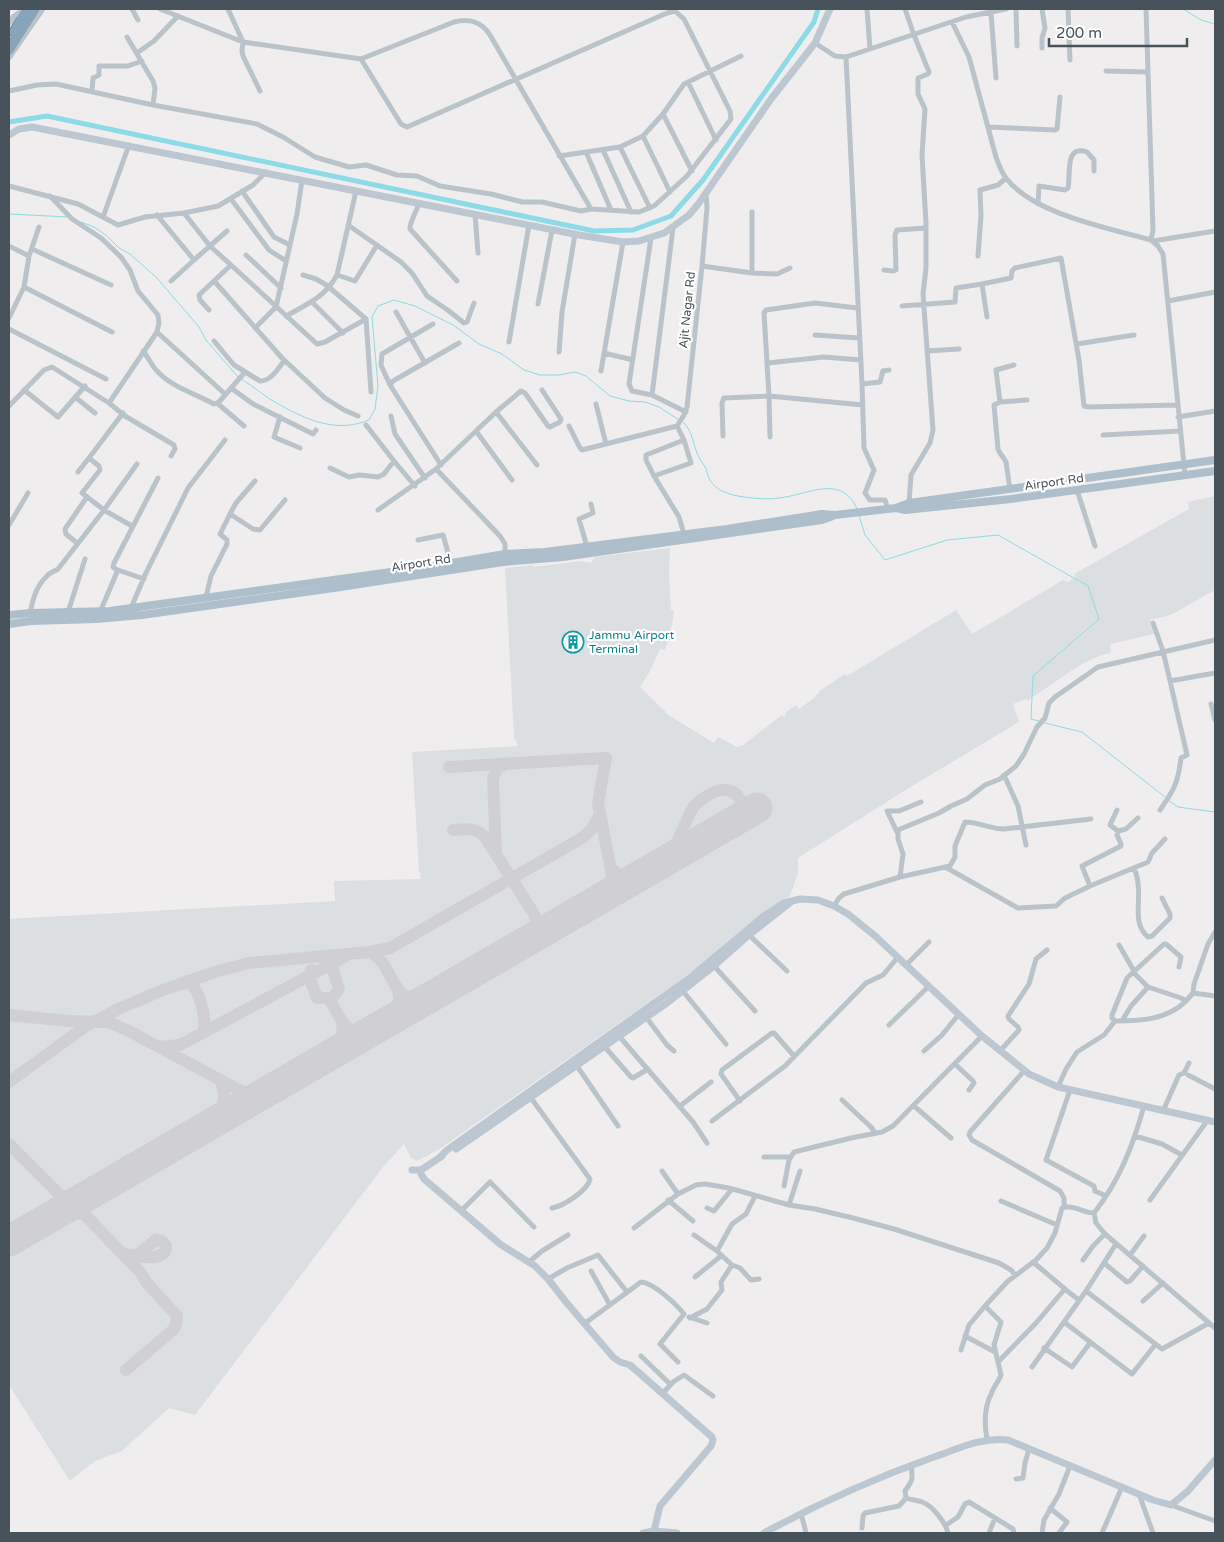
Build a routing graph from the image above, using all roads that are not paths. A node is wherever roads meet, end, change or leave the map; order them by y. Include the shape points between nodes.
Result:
1 (26, 9) edge
2 (35, 9) edge
3 (43, 9) edge
4 (132, 9) edge
5 (160, 9) edge
6 (228, 9) edge
7 (830, 9) edge
8 (867, 9) edge
9 (905, 9) edge
10 (1006, 9) edge
11 (1016, 9) edge
12 (1042, 9) edge
13 (1068, 9) edge
14 (1146, 9) edge
15 (991, 13) junction
16 (178, 16) junction
17 (138, 20) dead end
18 (952, 22) junction
19 (9, 23) edge
20 (914, 35) junction
21 (127, 37) dead end
22 (9, 41) edge
23 (243, 42) junction
24 (815, 43) junction
25 (1017, 46) dead end
26 (1042, 48) dead end
27 (870, 49) junction
28 (9, 50) edge
29 (137, 52) junction
30 (741, 56) dead end
31 (846, 57) junction
32 (9, 58) edge
33 (361, 59) junction
34 (1070, 60) dead end
35 (142, 61) junction
36 (711, 71) junction
37 (1106, 71) dead end
38 (1148, 72) junction
39 (996, 78) dead end
40 (517, 80) junction
41 (688, 82) junction
42 (9, 91) edge
43 (260, 91) dead end
44 (92, 92) junction
45 (1060, 97) dead end
46 (153, 105) junction
47 (663, 114) junction
48 (988, 127) junction
49 (9, 135) edge
50 (643, 136) junction
51 (716, 140) junction
52 (129, 145) junction
53 (620, 147) junction
54 (604, 150) junction
55 (586, 152) junction
56 (560, 156) junction
57 (1094, 170) dead end
58 (692, 171) junction
59 (266, 172) junction
60 (1006, 178) junction
61 (302, 180) junction
62 (9, 186) edge
63 (356, 190) junction
64 (242, 192) junction
65 (670, 192) junction
66 (706, 193) junction
67 (50, 196) junction
68 (231, 199) junction
69 (419, 203) junction
70 (1038, 204) junction
71 (650, 208) junction
72 (591, 209) junction
73 (611, 210) junction
74 (631, 212) junction
75 (752, 212) dead end
76 (184, 214) junction
77 (475, 214) junction
78 (156, 215) junction
79 (103, 217) junction
80 (348, 225) junction
81 (529, 225) junction
82 (39, 227) dead end
83 (673, 228) junction
84 (926, 228) junction
85 (552, 230) junction
86 (227, 231) dead end
87 (1215, 231) edge
88 (575, 234) junction
89 (651, 238) junction
90 (1152, 241) junction
91 (622, 242) junction
92 (290, 245) junction
93 (377, 245) junction
94 (9, 246) edge
95 (210, 246) junction
96 (32, 249) junction
97 (478, 253) dead end
98 (246, 255) dead end
99 (29, 256) junction
100 (978, 256) dead end
101 (194, 260) junction
102 (286, 262) junction
103 (231, 265) junction
104 (702, 266) junction
105 (790, 268) dead end
106 (884, 270) dead end
107 (752, 273) junction
108 (303, 275) dead end
109 (337, 275) junction
110 (171, 281) dead end
111 (457, 281) dead end
112 (214, 282) junction
113 (982, 284) junction
114 (111, 285) dead end
115 (330, 287) junction
116 (24, 288) junction
117 (281, 288) junction
118 (1215, 292) edge
119 (1168, 301) junction
120 (312, 302) junction
121 (474, 304) dead end
122 (538, 304) dead end
123 (924, 304) junction
124 (902, 306) dead end
125 (276, 307) junction
126 (857, 308) junction
127 (209, 310) dead end
128 (396, 312) dead end
129 (286, 316) junction
130 (987, 317) dead end
131 (9, 318) edge
132 (366, 319) junction
133 (433, 324) dead end
134 (9, 328) edge
135 (255, 328) junction
136 (112, 332) dead end
137 (156, 332) junction
138 (343, 332) junction
139 (815, 335) dead end
140 (1134, 335) dead end
141 (410, 337) junction
142 (859, 338) junction
143 (214, 341) dead end
144 (509, 342) dead end
145 (458, 343) dead end
146 (1077, 344) junction
147 (959, 349) dead end
148 (143, 350) junction
149 (559, 352) dead end
150 (927, 352) junction
151 (604, 353) junction
152 (633, 360) junction
153 (861, 360) junction
154 (284, 361) junction
155 (425, 362) junction
156 (768, 363) junction
157 (1014, 365) dead end
158 (889, 370) dead end
159 (601, 371) dead end
160 (244, 373) junction
161 (106, 379) dead end
162 (862, 384) junction
163 (390, 385) junction
164 (85, 386) junction
165 (231, 388) junction
166 (24, 390) junction
167 (542, 390) dead end
168 (371, 392) dead end
169 (225, 394) junction
170 (652, 395) junction
171 (769, 396) junction
172 (75, 397) junction
173 (1027, 400) dead end
174 (1000, 402) junction
175 (109, 403) junction
176 (217, 403) junction
177 (596, 404) dead end
178 (1177, 405) junction
179 (9, 406) edge
180 (863, 406) junction
181 (1215, 411) edge
182 (496, 412) junction
183 (95, 413) dead end
184 (123, 413) junction
185 (685, 414) junction
186 (358, 416) dead end
187 (391, 416) dead end
188 (280, 417) junction
189 (1178, 417) junction
190 (366, 424) dead end
191 (678, 425) junction
192 (244, 426) dead end
193 (568, 426) dead end
194 (316, 430) dead end
195 (476, 431) junction
196 (1180, 431) junction
197 (1102, 435) dead end
198 (723, 436) dead end
199 (770, 437) dead end
200 (225, 440) dead end
201 (684, 440) junction
202 (606, 444) junction
203 (300, 448) dead end
204 (171, 456) dead end
205 (89, 458) junction
206 (1215, 460) edge
207 (394, 461) junction
208 (137, 464) dead end
209 (537, 465) dead end
210 (1184, 465) junction
211 (439, 467) junction
212 (330, 468) dead end
213 (1215, 471) edge
214 (78, 472) dead end
215 (1185, 475) junction
216 (654, 476) junction
217 (158, 478) dead end
218 (425, 478) junction
219 (512, 480) dead end
220 (255, 481) dead end
221 (415, 486) junction
222 (1010, 489) junction
223 (1077, 490) junction
224 (28, 493) dead end
225 (87, 497) junction
226 (285, 500) dead end
227 (909, 502) junction
228 (592, 504) dead end
229 (892, 508) junction
230 (104, 510) junction
231 (378, 510) dead end
232 (230, 514) junction
233 (838, 515) junction
234 (9, 525) edge
235 (132, 526) junction
236 (684, 534) junction
237 (418, 540) dead end
238 (77, 543) junction
239 (1094, 546) dead end
240 (587, 547) junction
241 (506, 554) junction
242 (84, 560) dead end
243 (451, 563) junction
244 (118, 570) junction
245 (144, 579) junction
246 (206, 597) junction
247 (131, 608) junction
248 (68, 612) junction
249 (100, 612) junction
250 (30, 613) junction
251 (9, 615) edge
252 (1153, 623) dead end
253 (9, 624) edge
254 (1215, 640) edge
255 (1163, 651) junction
256 (1215, 673) edge
257 (1170, 681) junction
258 (1211, 704) dead end
259 (1215, 720) edge
260 (1004, 775) junction
261 (921, 802) dead end
262 (1117, 810) dead end
263 (1160, 810) dead end
264 (1138, 818) dead end
265 (1091, 819) dead end
266 (1024, 827) junction
267 (1118, 831) junction
268 (897, 832) junction
269 (1165, 839) dead end
270 (1026, 846) dead end
271 (947, 868) junction
272 (1134, 868) junction
273 (900, 877) junction
274 (1090, 886) junction
275 (1162, 898) dead end
276 (793, 900) junction
277 (834, 906) junction
278 (1215, 932) edge
279 (749, 935) junction
280 (929, 942) dead end
281 (1119, 944) dead end
282 (1047, 950) dead end
283 (898, 957) junction
284 (906, 965) junction
285 (714, 966) junction
286 (1179, 967) dead end
287 (787, 971) dead end
288 (1133, 971) junction
289 (928, 987) junction
290 (1148, 987) junction
291 (682, 990) junction
292 (1193, 992) junction
293 (1215, 996) edge
294 (1186, 1002) junction
295 (755, 1011) dead end
296 (959, 1014) junction
297 (646, 1017) junction
298 (1115, 1021) junction
299 (1122, 1021) junction
300 (889, 1025) dead end
301 (619, 1036) junction
302 (982, 1036) junction
303 (726, 1044) dead end
304 (604, 1046) junction
305 (674, 1051) dead end
306 (924, 1051) dead end
307 (1000, 1051) junction
308 (794, 1056) junction
309 (1189, 1063) dead end
310 (955, 1064) junction
311 (577, 1066) junction
312 (648, 1069) junction
313 (1024, 1071) junction
314 (1188, 1075) dead end
315 (711, 1082) dead end
316 (1058, 1087) junction
317 (1215, 1088) edge
318 (968, 1090) dead end
319 (1070, 1090) junction
320 (531, 1098) junction
321 (842, 1100) dead end
322 (740, 1101) junction
323 (680, 1106) junction
324 (914, 1106) junction
325 (1144, 1106) junction
326 (1163, 1111) junction
327 (712, 1121) dead end
328 (1211, 1122) edge
329 (618, 1126) dead end
330 (874, 1133) junction
331 (1135, 1136) junction
332 (950, 1138) dead end
333 (708, 1143) dead end
334 (1182, 1155) junction
335 (791, 1156) junction
336 (764, 1157) dead end
337 (439, 1158) junction
338 (412, 1170) dead end
339 (421, 1170) junction
340 (662, 1171) dead end
341 (800, 1171) dead end
342 (784, 1186) dead end
343 (732, 1189) junction
344 (678, 1194) junction
345 (755, 1196) junction
346 (1106, 1196) junction
347 (668, 1200) junction
348 (1150, 1200) dead end
349 (1001, 1201) dead end
350 (788, 1205) junction
351 (1064, 1207) junction
352 (552, 1208) dead end
353 (706, 1208) dead end
354 (461, 1210) junction
355 (1094, 1213) junction
356 (693, 1221) dead end
357 (1057, 1226) junction
358 (534, 1227) dead end
359 (634, 1228) dead end
360 (1105, 1234) junction
361 (568, 1235) dead end
362 (694, 1235) dead end
363 (1144, 1236) dead end
364 (1116, 1244) junction
365 (719, 1254) junction
366 (1130, 1255) junction
367 (1082, 1260) dead end
368 (530, 1262) junction
369 (1033, 1262) junction
370 (1104, 1263) junction
371 (732, 1265) junction
372 (1143, 1266) junction
373 (591, 1271) dead end
374 (1016, 1275) junction
375 (695, 1277) dead end
376 (548, 1279) junction
377 (759, 1279) dead end
378 (1163, 1283) junction
379 (1065, 1289) junction
380 (1086, 1291) junction
381 (627, 1292) junction
382 (1079, 1300) junction
383 (1142, 1301) dead end
384 (610, 1305) junction
385 (985, 1306) junction
386 (684, 1314) junction
387 (690, 1318) junction
388 (1064, 1322) junction
389 (1209, 1323) junction
390 (584, 1324) junction
391 (707, 1324) dead end
392 (1215, 1328) edge
393 (965, 1336) junction
394 (1090, 1343) junction
395 (1155, 1345) junction
396 (1044, 1348) junction
397 (960, 1350) dead end
398 (995, 1352) junction
399 (641, 1356) dead end
400 (678, 1362) dead end
401 (998, 1362) junction
402 (1032, 1367) dead end
403 (670, 1384) junction
404 (663, 1394) junction
405 (714, 1396) dead end
406 (987, 1439) junction
407 (1030, 1448) junction
408 (911, 1465) junction
409 (1070, 1466) junction
410 (1214, 1466) edge
411 (1016, 1479) dead end
412 (1122, 1487) junction
413 (1139, 1494) junction
414 (906, 1498) junction
415 (1171, 1505) junction
416 (1050, 1508) junction
417 (802, 1513) junction
418 (995, 1518) junction
419 (1215, 1521) edge
420 (946, 1525) junction
421 (862, 1528) dead end
422 (654, 1531) junction
423 (643, 1533) edge
424 (677, 1533) edge
425 (764, 1533) edge
426 (806, 1533) edge
427 (948, 1533) edge
428 (989, 1533) edge
429 (1014, 1533) edge
430 (1042, 1533) edge
431 (1059, 1533) edge
432 (1102, 1533) edge
433 (1153, 1533) edge

1 - 19 street via 17,13
1 - 22 highway
2 - 28 highway
3 - 32 street
4 - 17 street
5 - 16 street
6 - 23 street
7 - 24 street
8 - 27 street
9 - 20 street
10 - 15 street
11 - 25 street
12 - 26 street via 1045,28
13 - 34 street
14 - 38 street
15 - 18 street
15 - 39 street
16 - 23 street
16 - 29 street via 154,41
18 - 20 street
18 - 48 street via 969,57
20 - 27 street
20 - 84 street via 929,72 916,80 925,109 922,155
21 - 29 street
23 - 33 street
23 - 43 street via 243,56
24 - 31 street via 835,56
24 - 66 street
27 - 31 street
29 - 35 street
30 - 36 street
31 - 126 street
33 - 40 street via 454,22 470,20 488,31
33 - 40 street via 401,124 407,127
35 - 44 street via 128,66 98,66 99,75 93,78
35 - 46 street via 155,85
36 - 40 street via 684,19 675,12
36 - 41 street
36 - 51 street via 732,116
37 - 38 street
38 - 90 street
40 - 56 street
41 - 47 street
41 - 51 street
42 - 44 street via 56,84
44 - 46 street
45 - 48 street via 1055,130
46 - 72 street via 260,124 315,157 349,167 366,165 397,175 417,176 440,186 522,202 542,202 581,211
47 - 50 street
47 - 58 street
48 - 60 street
49 - 52 street via 32,127
50 - 53 street
50 - 65 street
51 - 58 street
52 - 59 street
52 - 79 street
53 - 54 street
53 - 71 street
54 - 55 street
54 - 74 street
55 - 56 street
55 - 73 street
56 - 72 street
57 - 70 street via 1094,160 1088,152 1074,152 1070,158 1069,187 1065,190 1040,186
58 - 65 street
59 - 61 street
59 - 64 street
60 - 70 street
60 - 100 street via 998,185 980,190
61 - 63 street
61 - 92 street
62 - 67 street
63 - 69 street
63 - 80 street
64 - 68 street
64 - 92 street via 274,237
65 - 71 street
66 - 83 street via 694,210
66 - 104 street, Ajit Nagar Rd
67 - 79 street via 78,204
67 - 137 street via 72,219 101,238 121,257 140,294 158,315
68 - 76 street via 218,206
68 - 102 street via 269,250
69 - 77 street
69 - 111 street via 410,229
70 - 90 street via 1059,214
71 - 74 street
72 - 73 street
73 - 74 street
75 - 107 street
76 - 78 street
76 - 95 street
77 - 81 street
77 - 97 street
78 - 79 street via 118,225
78 - 101 street
80 - 93 street
80 - 109 street
81 - 85 street
81 - 144 street
82 - 96 street
83 - 89 street
83 - 170 street
84 - 106 street via 897,230 896,270
84 - 123 street
85 - 88 street
85 - 122 street
86 - 95 street
87 - 90 street
88 - 91 street
88 - 149 street
89 - 91 street
89 - 152 street
90 - 119 street via 1164,257
91 - 151 street
92 - 102 street
93 - 109 street via 356,281
93 - 121 street via 407,267 427,296 464,323
94 - 99 street
95 - 101 street
95 - 103 street
96 - 99 street
96 - 114 street
98 - 117 street
99 - 116 street
101 - 110 street
102 - 117 street
103 - 112 street
103 - 125 street
104 - 107 street
104 - 185 street, Ajit Nagar Rd
105 - 107 street via 777,274
108 - 115 street
109 - 115 street
112 - 127 street via 199,295
112 - 135 street
113 - 123 street via 956,288 955,302
113 - 130 street
113 - 146 street via 1011,278 1015,268 1061,258
115 - 120 street
115 - 132 street
116 - 131 street
116 - 136 street
117 - 125 street
118 - 119 street
119 - 178 street
120 - 129 street
120 - 138 street
123 - 124 street
123 - 150 street
125 - 129 street
125 - 135 street
126 - 142 street
126 - 156 street via 815,303 766,310
128 - 141 street
129 - 138 street via 318,344
132 - 138 street
132 - 168 street
133 - 141 street
134 - 161 street
135 - 154 street
137 - 148 street
137 - 169 street
139 - 142 street
140 - 146 street
141 - 155 street
141 - 163 street via 382,354 381,365
142 - 153 street
143 - 160 street
145 - 155 street
146 - 178 street via 1086,407
147 - 150 street
148 - 175 street
148 - 176 street via 159,373 170,381
150 - 227 street via 933,430 930,443 911,475
151 - 152 street
151 - 159 street
152 - 170 street via 630,389
153 - 156 street via 824,357
153 - 162 street
154 - 160 street via 265,381
154 - 186 street via 325,398
155 - 163 street
156 - 171 street
157 - 174 street via 996,370
158 - 162 street via 883,371 880,382
160 - 165 street
162 - 180 street
163 - 211 street
164 - 166 street via 52,367 44,370
164 - 172 street
164 - 175 street
165 - 169 street
165 - 188 street via 253,404
166 - 172 street via 57,417
166 - 179 street
167 - 182 street via 561,419 552,427 523,391
169 - 176 street
170 - 185 street
171 - 180 street
171 - 198 street via 724,398
171 - 199 street
172 - 183 street
173 - 174 street
174 - 222 street via 994,406 998,449 1006,462
175 - 184 street
176 - 192 street
177 - 202 street
178 - 189 street
180 - 229 street via 864,448 874,470 865,492 870,500 885,500
181 - 189 street
182 - 195 street
182 - 209 street
184 - 204 street via 174,445 176,449
184 - 205 street
185 - 191 street, Ajit Nagar Rd
187 - 218 street via 395,434
188 - 194 street via 312,433
188 - 203 street via 274,437
189 - 196 street
190 - 207 street
191 - 201 street
191 - 202 street
193 - 202 street via 581,450
195 - 211 street
195 - 219 street
196 - 197 street
196 - 210 street
200 - 245 street via 188,488
201 - 216 street via 691,463
201 - 216 street via 646,455
205 - 214 street
205 - 225 street via 100,469 83,491
206 - 210 main road
207 - 212 street via 378,477 350,477
207 - 221 street
208 - 230 street
210 - 215 street
210 - 222 main road
211 - 218 street
211 - 241 street via 500,536
213 - 215 main road, Airport Rd
215 - 223 main road, Airport Rd
216 - 236 street
217 - 235 street
218 - 221 street
220 - 232 street
221 - 231 street
222 - 227 main road
223 - 229 main road, Airport Rd via 904,510
223 - 239 street
224 - 234 street
225 - 230 street
225 - 238 street via 65,529
226 - 232 street via 260,530
227 - 229 main road
228 - 240 street via 593,514 579,519
229 - 233 main road
230 - 235 street
230 - 238 street
232 - 246 street via 220,534 227,544 210,576
233 - 236 main road via 822,514
233 - 253 main road, Airport Rd via 677,542 503,562 142,615
235 - 244 street via 114,563 113,567
236 - 240 main road
237 - 243 street via 443,535
238 - 250 street via 58,569 40,584
240 - 241 main road
241 - 243 main road
242 - 248 street
243 - 246 main road
244 - 245 street
244 - 249 street
245 - 247 street
246 - 247 main road
247 - 249 main road
248 - 249 main road
248 - 250 main road
250 - 251 main road
252 - 255 street
254 - 255 street
255 - 257 street
255 - 260 street via 1095,668 1055,697 1021,759
256 - 257 street
257 - 263 street via 1187,755 1180,758 1174,790
258 - 259 street
260 - 266 street via 1015,796
260 - 268 street via 966,799
261 - 268 street via 899,811 887,811
262 - 267 street via 1110,825
264 - 267 street via 1126,829
265 - 266 street
266 - 270 street
266 - 271 street via 993,829 965,822 955,846 954,861
267 - 274 street via 1121,846 1082,866
268 - 273 street via 903,854
269 - 272 street via 1152,852 1149,861
271 - 273 street
271 - 274 street via 1018,908 1056,906
272 - 274 street
272 - 275 street via 1138,885 1138,916 1148,937 1170,918
273 - 277 street via 844,894
276 - 277 street via 810,899
276 - 279 street
276 - 337 street via 764,916 691,977
277 - 283 street
278 - 292 street
279 - 285 street
279 - 287 street
280 - 284 street
281 - 288 street
282 - 307 street via 1036,959 1028,987 1008,1016 1019,1030
283 - 284 street
283 - 308 street via 883,975 866,983
284 - 289 street
285 - 291 street
285 - 295 street
286 - 288 street via 1181,956 1166,944
288 - 290 street
288 - 298 street via 1112,1015
289 - 296 street
289 - 300 street
290 - 294 street
290 - 299 street
291 - 297 street
291 - 303 street
292 - 293 street
292 - 294 street
294 - 299 street via 1175,1010 1149,1019
296 - 302 street
296 - 306 street
297 - 301 street
297 - 305 street
298 - 299 street
298 - 316 street via 1104,1035 1077,1052
301 - 304 street
301 - 312 street
302 - 307 street
302 - 310 street
304 - 311 street
304 - 312 street via 631,1077
307 - 313 street
308 - 322 street
308 - 322 street via 772,1033 722,1070 721,1074
309 - 326 street via 1184,1073 1179,1075
310 - 318 street via 974,1083
310 - 324 street
311 - 320 street
311 - 329 street
312 - 323 street
313 - 316 street
313 - 351 street via 969,1135 972,1140 1060,1192
314 - 317 street
315 - 323 street
316 - 319 street
319 - 325 street
319 - 346 street via 1047,1161
320 - 337 street
320 - 352 street via 590,1179 572,1199
321 - 330 street
322 - 327 street
323 - 333 street
324 - 330 street via 893,1126
324 - 332 street
325 - 326 street
325 - 331 street
326 - 328 street
328 - 334 street
330 - 335 street via 796,1151
331 - 334 street via 1162,1144
331 - 346 street via 1124,1166
334 - 348 street
335 - 336 street
335 - 342 street
337 - 339 street
338 - 339 street
339 - 354 street via 424,1179
340 - 344 street
341 - 350 street
343 - 344 street via 700,1184
343 - 345 street
343 - 353 street via 713,1212
344 - 347 street
345 - 350 street
345 - 365 street via 747,1213 732,1224
346 - 355 street
347 - 356 street
347 - 359 street
349 - 357 street
350 - 374 street via 894,1229 999,1264
351 - 355 street
351 - 357 street
354 - 358 street via 490,1182
354 - 368 street via 500,1244
355 - 360 street via 1096,1223
357 - 369 street via 1047,1248
360 - 364 street
360 - 367 street
361 - 368 street
362 - 365 street
363 - 366 street
364 - 366 street
364 - 370 street
365 - 371 street
365 - 375 street
366 - 372 street
368 - 376 street
369 - 374 street
369 - 379 street
370 - 372 street via 1128,1282
370 - 380 street
371 - 377 street via 740,1268 751,1280
371 - 387 street via 721,1282 722,1290 707,1309
372 - 378 street
373 - 384 street
374 - 385 street
376 - 381 street via 598,1255
376 - 390 street
378 - 383 street
378 - 389 street
379 - 382 street
379 - 401 street
380 - 382 street
380 - 395 street
381 - 384 street
381 - 386 street via 644,1282 669,1298
382 - 388 street
384 - 390 street
385 - 393 street via 969,1325
385 - 398 street via 1001,1322
386 - 387 street
386 - 400 street via 660,1344
387 - 391 street
388 - 394 street
388 - 396 street
389 - 392 street
389 - 395 street via 1164,1349
390 - 404 street via 616,1359 630,1365
393 - 397 street
393 - 398 street
394 - 395 street via 1132,1374
394 - 396 street via 1072,1367
396 - 402 street
398 - 401 street
399 - 403 street
401 - 406 street via 1001,1374 985,1418
403 - 404 street
403 - 405 street via 684,1375
404 - 422 street via 713,1440 660,1506
406 - 407 street via 1008,1440
406 - 408 street
407 - 409 street
407 - 411 street via 1023,1478
408 - 414 street via 913,1477 905,1491
408 - 417 street
409 - 412 street
409 - 416 street
410 - 415 street
412 - 413 street
412 - 432 street
413 - 415 street
413 - 433 street
414 - 420 street via 923,1503
414 - 421 street via 899,1506 865,1513
415 - 419 street
416 - 430 street
416 - 431 street via 1067,1522
417 - 425 street
417 - 426 street
418 - 420 street via 967,1502 958,1517
418 - 428 street
418 - 429 street via 1013,1529
420 - 427 street
422 - 423 street
422 - 424 street

